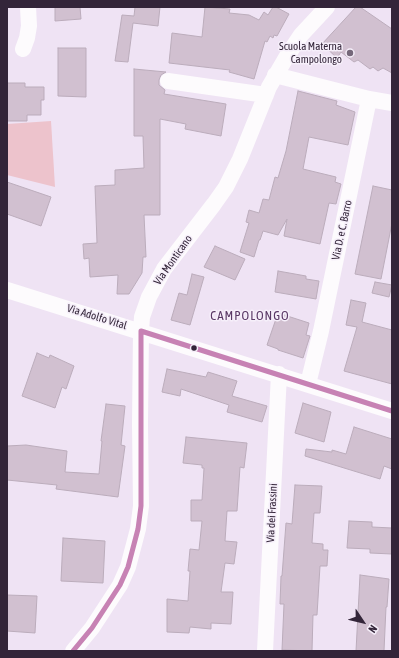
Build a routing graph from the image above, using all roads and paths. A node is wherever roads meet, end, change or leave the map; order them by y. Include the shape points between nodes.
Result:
1 (28, 7) edge
2 (325, 7) edge
3 (23, 49) dead end
4 (275, 75) junction
5 (168, 81) dead end
6 (266, 95) junction
7 (369, 99) junction
8 (392, 103) edge
9 (7, 290) edge
10 (141, 331) junction
11 (279, 374) junction
12 (308, 384) junction
13 (392, 410) edge
14 (73, 651) edge
15 (265, 651) edge

1 - 3 street via 29,26
2 - 4 street, Via Monticano via 301,35
4 - 6 street, Via Monticano
4 - 7 street
5 - 6 street
6 - 10 street, Via Monticano via 226,187 175,253 155,285 142,317
7 - 8 street
7 - 12 street, Via D. e C. Barro
9 - 10 street, Via Adolfo Vital
10 - 11 street, Via Adolfo Vital
10 - 14 street, Via Monticano via 141,506 136,541 120,585 92,628
11 - 12 street, Via Adolfo Vital
11 - 15 street, Via dei Frassini
12 - 13 street, Via Adolfo Vital

